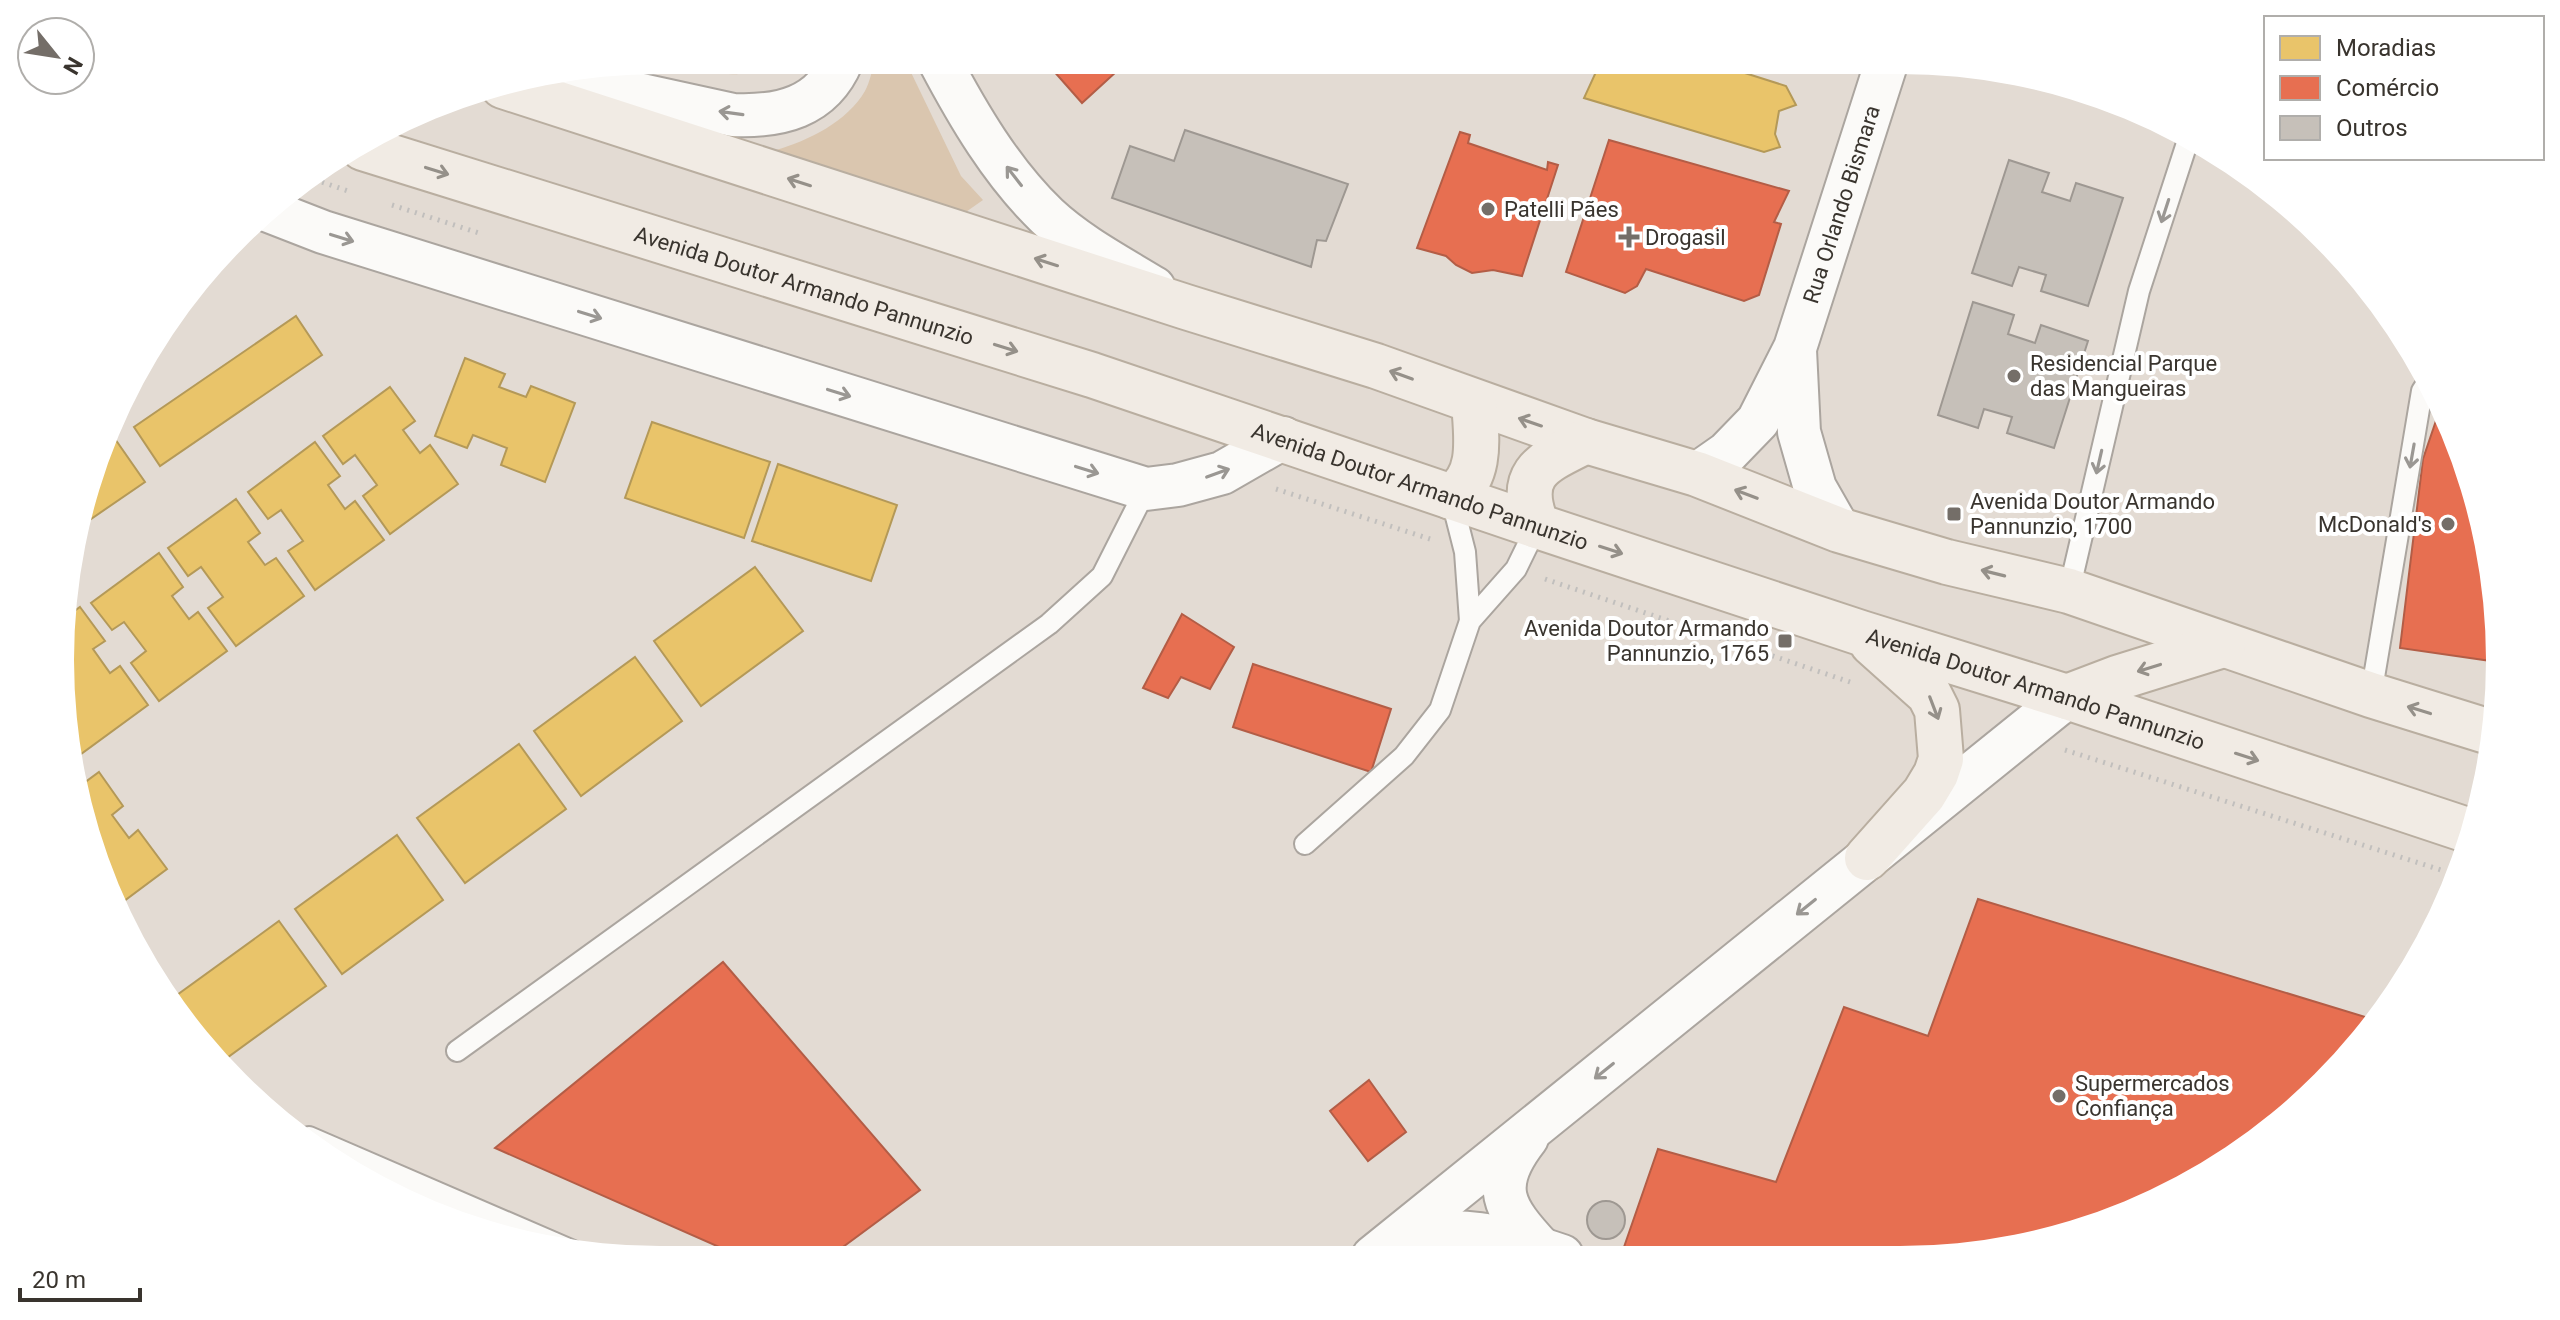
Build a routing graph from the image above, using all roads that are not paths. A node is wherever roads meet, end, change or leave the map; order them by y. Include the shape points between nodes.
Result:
1 (833, 74) edge
2 (947, 74) edge
3 (1883, 74) edge
4 (575, 80) edge
5 (519, 91) edge
6 (2185, 149) edge
7 (371, 151) edge
8 (279, 215) edge
9 (1186, 307) junction
10 (1795, 348) junction
11 (2422, 393) edge
12 (1474, 402) junction
13 (1283, 438) junction
14 (1586, 441) junction
15 (1697, 474) junction
16 (1146, 489) junction
17 (1451, 497) junction
18 (1537, 526) junction
19 (1839, 530) junction
20 (2069, 591) junction
21 (1470, 621) junction
22 (1861, 633) junction
23 (2223, 645) junction
24 (2371, 695) junction
25 (2067, 697) junction
26 (2482, 729) edge
27 (2461, 828) edge
28 (1305, 844) dead end
29 (1867, 858) junction
30 (457, 1051) dead end
31 (1535, 1127) junction
32 (339, 1150) edge
33 (524, 1230) edge
34 (1385, 1246) edge
35 (1389, 1246) edge
36 (1526, 1246) edge
37 (1543, 1246) edge

1 -> 4 street via 803,104 760,116 733,115
9 -> 2 street via 1047,216 978,128
3 - 10 street, Rua Orlando Bismara
9 -> 5 main road
6 -> 20 lane via 2139,291
7 -> 13 main road, Avenida Doutor Armando Pannunzio
8 -> 16 street
12 -> 9 main road
10 - 15 street, Rua Orlando Bismara via 1758,421
10 - 19 street, Rua Orlando Bismara via 1799,432 1815,488
11 -> 24 lane
14 -> 12 main road
12 - 17 main road via 1474,466 1462,490
16 -> 13 street via 1222,473
13 - 17 main road, Avenida Doutor Armando Pannunzio
14 - 15 main road
14 - 18 main road via 1545,461 1529,485
19 -> 15 main road
16 - 30 lane via 1102,576 1049,624
17 - 18 main road, Avenida Doutor Armando Pannunzio
17 - 21 lane via 1465,552
18 - 21 lane via 1516,569
18 -> 22 main road, Avenida Doutor Armando Pannunzio
20 -> 19 main road
20 - 23 main road
21 - 28 lane via 1440,710 1404,756
22 - 25 main road, Avenida Doutor Armando Pannunzio
22 -> 29 main road via 1929,694 1937,710 1941,746 1936,774 1924,794
23 - 24 main road
23 -> 25 main road
26 -> 24 main road
25 -> 27 main road, Avenida Doutor Armando Pannunzio
25 - 29 street
29 -> 31 street
31 - 34 street
31 - 37 street via 1513,1156 1503,1193 1516,1222
32 - 33 lane
35 - 36 street via 1440,1230

